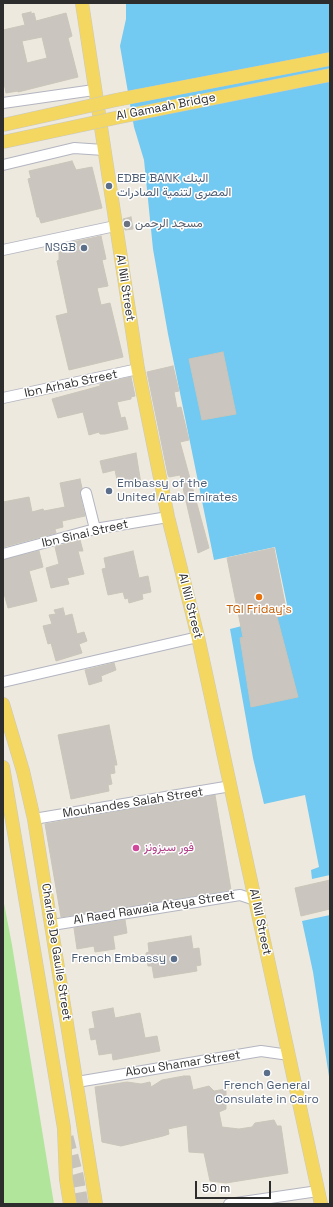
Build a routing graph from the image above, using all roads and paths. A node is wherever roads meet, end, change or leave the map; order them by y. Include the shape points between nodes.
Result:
1 (82, 3) edge
2 (330, 59) edge
3 (330, 75) edge
4 (94, 90) junction
5 (3, 102) edge
6 (3, 125) edge
7 (3, 142) edge
8 (104, 150) junction
9 (3, 164) edge
10 (115, 226) junction
11 (3, 250) edge
12 (138, 369) junction
13 (3, 398) edge
14 (86, 493) dead end
15 (168, 517) junction
16 (96, 529) junction
17 (3, 554) edge
18 (198, 637) junction
19 (3, 682) edge
20 (3, 704) edge
21 (3, 767) edge
22 (231, 786) junction
23 (34, 819) junction
24 (255, 900) junction
25 (52, 924) junction
26 (289, 1055) junction
27 (77, 1082) junction
28 (320, 1198) edge
29 (70, 1204) edge
30 (96, 1204) edge
31 (229, 1204) edge

1 - 4 main road, Al Nil Street
2 - 6 main road, Al Gamaah Bridge, bridge via 116,100
3 - 7 main road, Al Gamaah Bridge, bridge
4 - 5 street
4 - 8 main road, Al Nil Street
8 - 9 street via 74,148
8 - 10 main road, Al Nil Street
10 - 11 street
10 - 12 main road, Al Nil Street
12 - 13 street, Ibn Arhab Street
12 - 15 main road, Al Nil Street
14 - 16 street
15 - 16 street, Ibn Sinai Street
15 - 18 main road, Al Nil Street
16 - 17 street, Ibn Sinai Street
18 - 19 street
18 - 22 main road, Al Nil Street
20 - 23 main road, Charles De Gaulle Street
21 - 29 main road, Charles De Gaulle Street via 64,1128 66,1179
22 - 23 street, Mouhandes Salah Street
22 - 24 main road, Al Nil Street
23 - 25 main road, Charles De Gaulle Street
24 - 25 street, Al Raed Rawaia Ateya Street via 240,895
24 - 26 main road, Al Nil Street
25 - 27 main road, Charles De Gaulle Street
26 - 27 street, Abou Shamar Street via 261,1051
26 - 28 main road, Al Nil Street
27 - 30 main road, Charles De Gaulle Street
28 - 31 street

